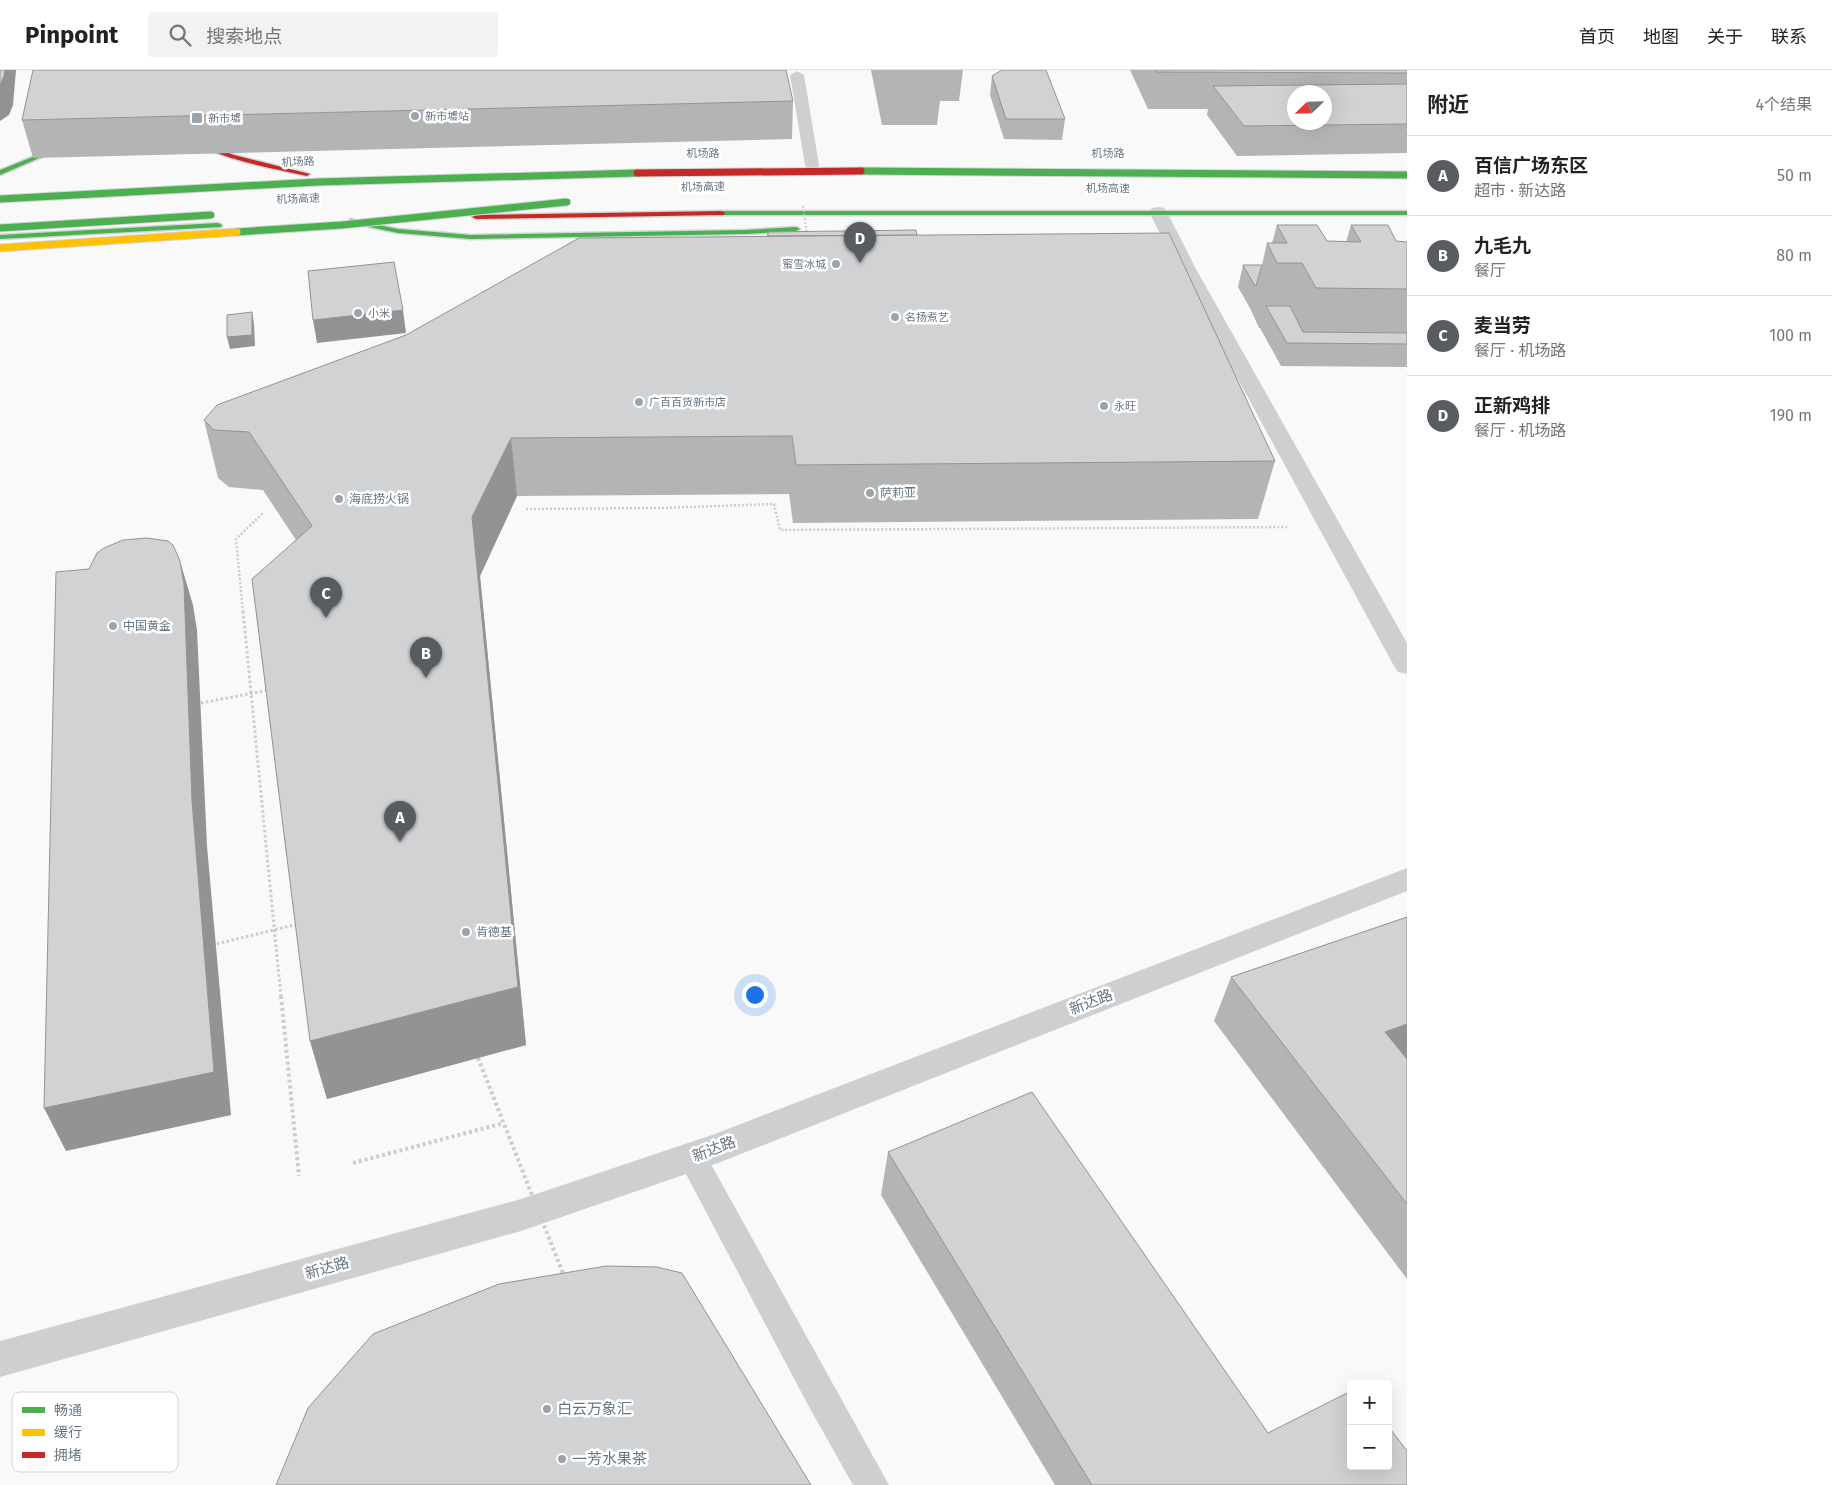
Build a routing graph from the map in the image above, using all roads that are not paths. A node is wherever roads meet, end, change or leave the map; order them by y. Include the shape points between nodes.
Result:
1 (797, 75) dead end
2 (78, 133) edge
3 (182, 135) edge
4 (812, 165) junction
5 (1407, 168) edge
6 (0, 173) edge
7 (307, 174) junction
8 (1407, 175) edge
9 (390, 179) junction
10 (0, 191) edge
11 (0, 199) edge
12 (1184, 201) dead end
13 (1407, 203) edge
14 (1159, 205) junction
15 (391, 208) dead end
16 (912, 211) junction
17 (1407, 213) edge
18 (226, 214) dead end
19 (346, 220) junction
20 (838, 224) dead end
21 (0, 228) edge
22 (811, 228) dead end
23 (0, 237) edge
24 (0, 248) edge
25 (1407, 666) edge
26 (1407, 879) edge
27 (692, 1157) junction
28 (0, 1359) edge
29 (872, 1485) edge

1 - 4 lane
2 - 6 main road via 42,155
3 - 7 main road via 201,147
4 - 5 main road, 机场路
4 - 7 main road, 机场路 via 612,166
7 - 10 main road, 机场路
8 - 9 main road, 机场高速, bridge via 793,172
9 - 10 main road, bridge
9 - 11 main road, 机场高速, bridge
12 - 13 main road
14 - 16 main road
14 - 17 main road
14 - 25 street via 1186,269
15 - 24 main road, bridge via 572,202 342,224
16 - 19 main road
16 - 20 main road
18 - 21 main road, bridge
19 - 22 main road via 398,231 471,237
19 - 23 main road
26 - 27 street, 新达路
27 - 28 street, 新达路 via 520,1215
27 - 29 lane

